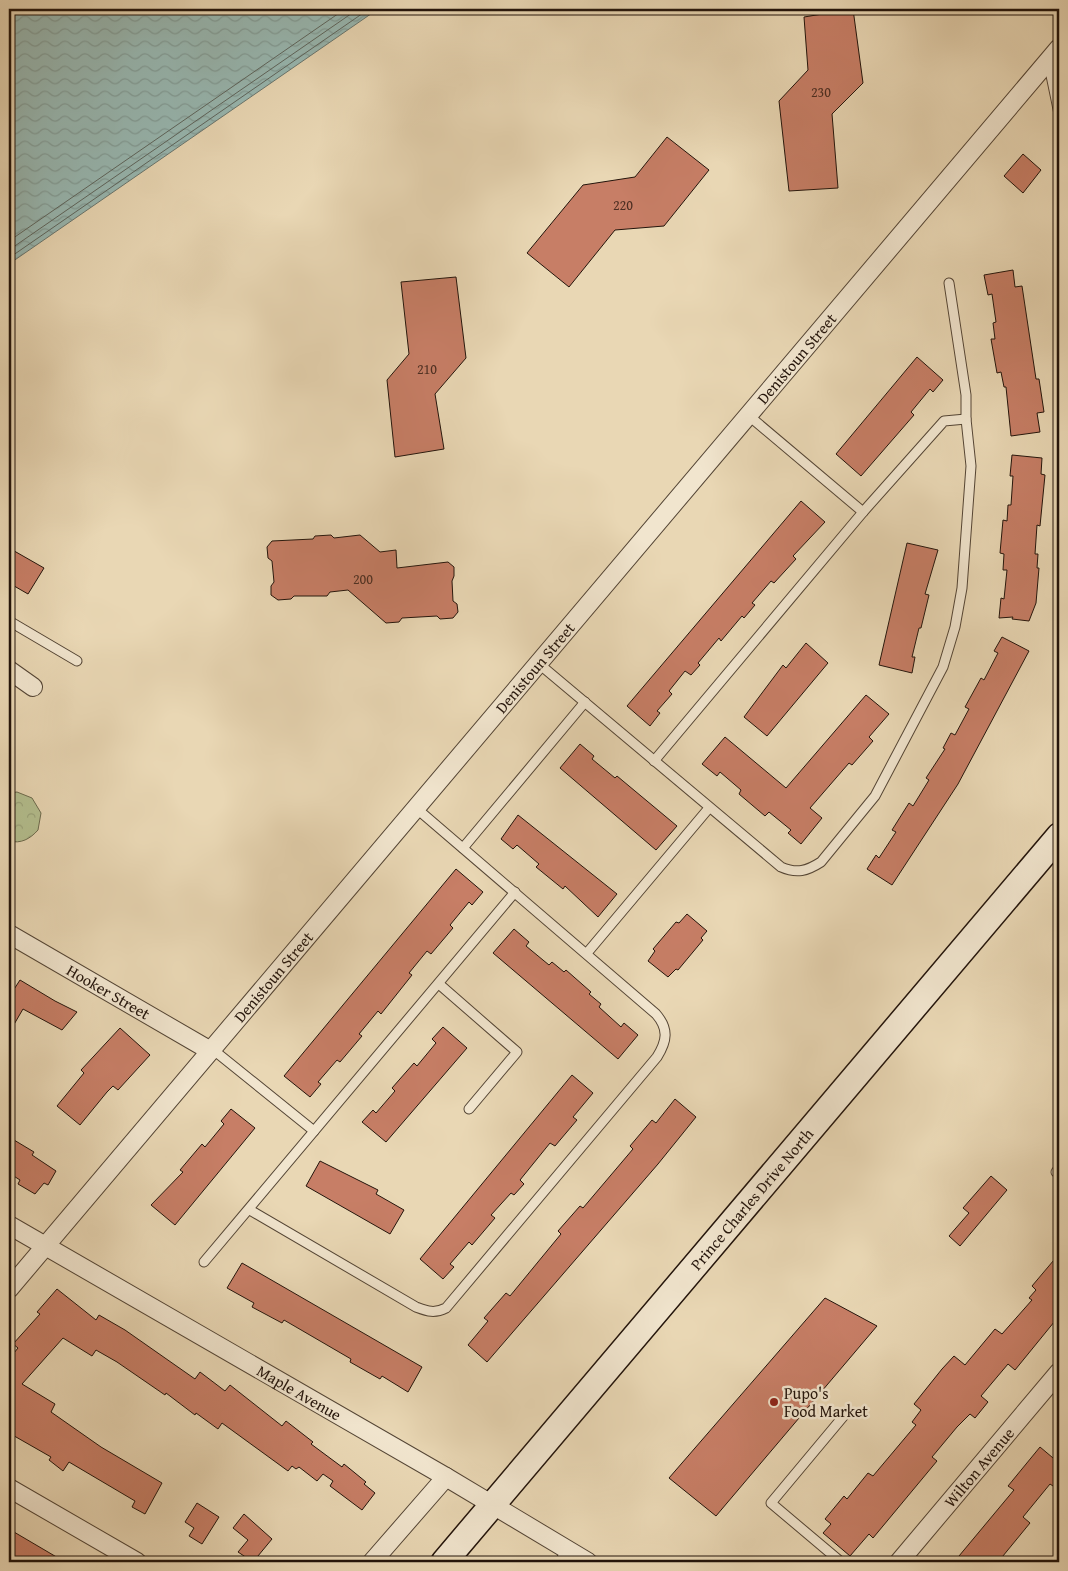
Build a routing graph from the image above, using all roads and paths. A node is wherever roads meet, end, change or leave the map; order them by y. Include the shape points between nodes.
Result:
1 (1054, 54) edge
2 (1059, 114) edge
3 (949, 283) dead end
4 (748, 415) junction
5 (966, 419) junction
6 (863, 512) junction
7 (9, 621) edge
8 (77, 661) dead end
9 (538, 663) junction
10 (9, 670) edge
11 (33, 687) dead end
12 (585, 702) junction
13 (654, 761) junction
14 (416, 808) junction
15 (709, 808) junction
16 (1059, 836) edge
17 (462, 848) junction
18 (515, 892) junction
19 (9, 934) edge
20 (587, 953) junction
21 (439, 984) junction
22 (210, 1049) junction
23 (469, 1109) dead end
24 (314, 1131) junction
25 (250, 1210) junction
26 (9, 1225) edge
27 (45, 1246) junction
28 (204, 1262) dead end
29 (9, 1288) edge
30 (1059, 1372) edge
31 (847, 1412) dead end
32 (446, 1477) junction
33 (9, 1488) edge
34 (494, 1506) junction
35 (564, 1556) edge
36 (137, 1562) edge
37 (372, 1562) edge
38 (444, 1562) edge
39 (588, 1562) edge
40 (841, 1562) edge
41 (899, 1562) edge

1 - 2 lane
1 - 4 street, Denistoun Street
3 - 5 lane via 966,395
4 - 6 lane
4 - 9 street, Denistoun Street
5 - 6 lane via 944,421
5 - 15 lane via 971,466 962,588 955,627 943,667 875,796 821,862 809,870 793,872 781,867
6 - 13 lane
7 - 8 lane
9 - 12 lane
9 - 14 street, Denistoun Street
10 - 11 street
12 - 13 lane
12 - 17 lane
13 - 15 lane
14 - 17 lane
14 - 22 street, Denistoun Street
15 - 20 lane
16 - 34 main road, Prince Charles Drive North
17 - 18 lane
18 - 20 lane
18 - 21 lane
19 - 22 street, Hooker Street
20 - 25 lane via 592,961 662,1021 665,1043 657,1057 446,1308 431,1312 416,1306
21 - 23 lane via 517,1052
21 - 24 lane
22 - 24 lane
22 - 27 street, Denistoun Street
24 - 25 lane
25 - 28 lane
26 - 27 street, Maple Avenue
27 - 29 street, Denistoun Street
27 - 32 street, Maple Avenue
30 - 41 street, Wilton Avenue
31 - 40 lane via 771,1503
32 - 34 street, Maple Avenue
32 - 37 street
33 - 36 street
34 - 35 street, Maple Avenue
34 - 38 main road, Prince Charles Drive North
35 - 39 street, Maple Avenue

